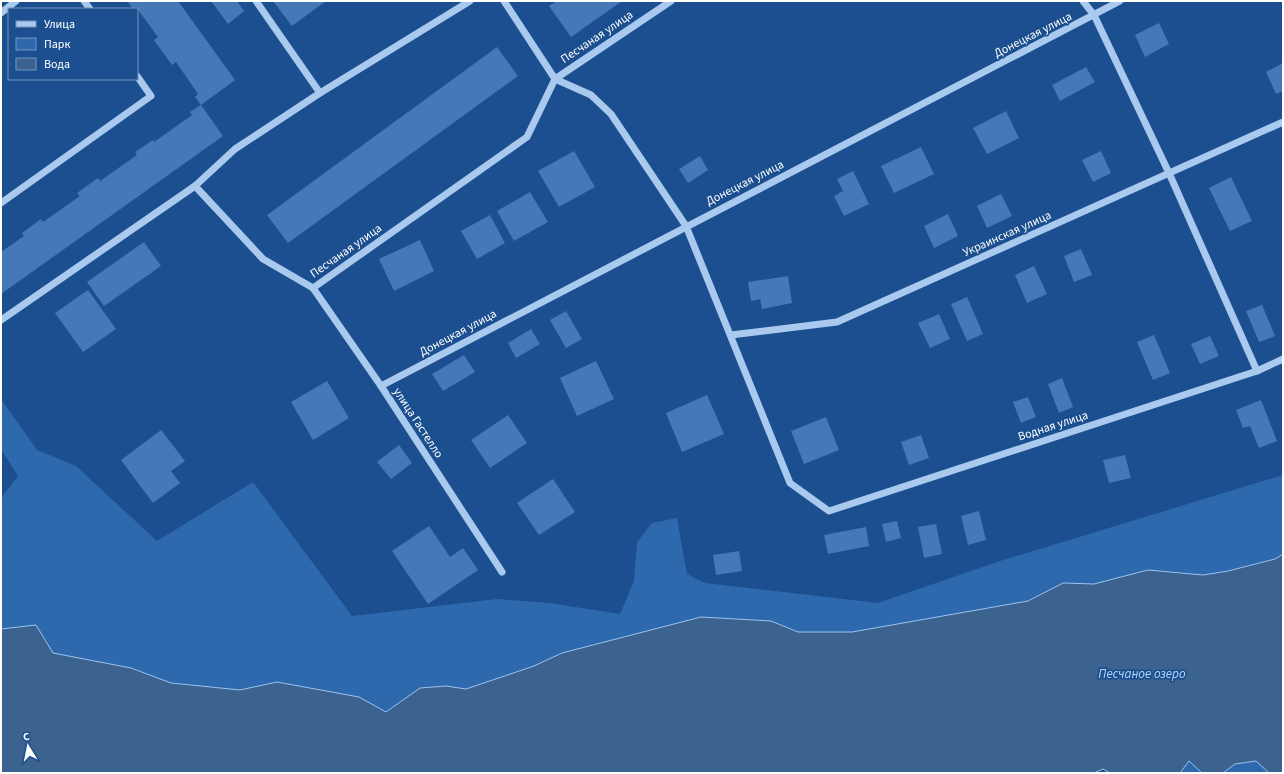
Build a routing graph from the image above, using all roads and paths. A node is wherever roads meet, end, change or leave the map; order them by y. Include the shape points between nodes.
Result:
1 (16, 1) edge
2 (256, 1) edge
3 (470, 1) edge
4 (504, 1) edge
5 (671, 1) edge
6 (1083, 1) edge
7 (1120, 1) edge
8 (1, 13) edge
9 (1094, 15) junction
10 (138, 77) edge
11 (555, 79) junction
12 (320, 93) junction
13 (1283, 122) edge
14 (1169, 173) junction
15 (195, 186) junction
16 (1, 203) edge
17 (686, 226) junction
18 (314, 288) junction
19 (1, 320) edge
20 (731, 335) junction
21 (1283, 359) edge
22 (1257, 371) junction
23 (380, 386) junction
24 (502, 572) dead end

1 - 8 street
2 - 12 street
3 - 12 street
4 - 11 street
5 - 11 street, Песчаная улица
6 - 9 street
7 - 9 street, Донецкая улица
9 - 14 street
9 - 17 street, Донецкая улица
10 - 16 street via 151,96
11 - 17 street via 591,95 611,114
11 - 18 street, Песчаная улица via 527,137
12 - 15 street via 235,149
13 - 14 street, Украинская улица
14 - 20 street, Украинская улица via 837,322
14 - 22 street
15 - 18 street, Песчаная улица via 263,259
15 - 19 street
17 - 20 street
17 - 23 street, Донецкая улица
18 - 23 street, улица Гастелло
20 - 22 street, Водная улица via 790,483 829,511
21 - 22 street, Водная улица
23 - 24 street, улица Гастелло

